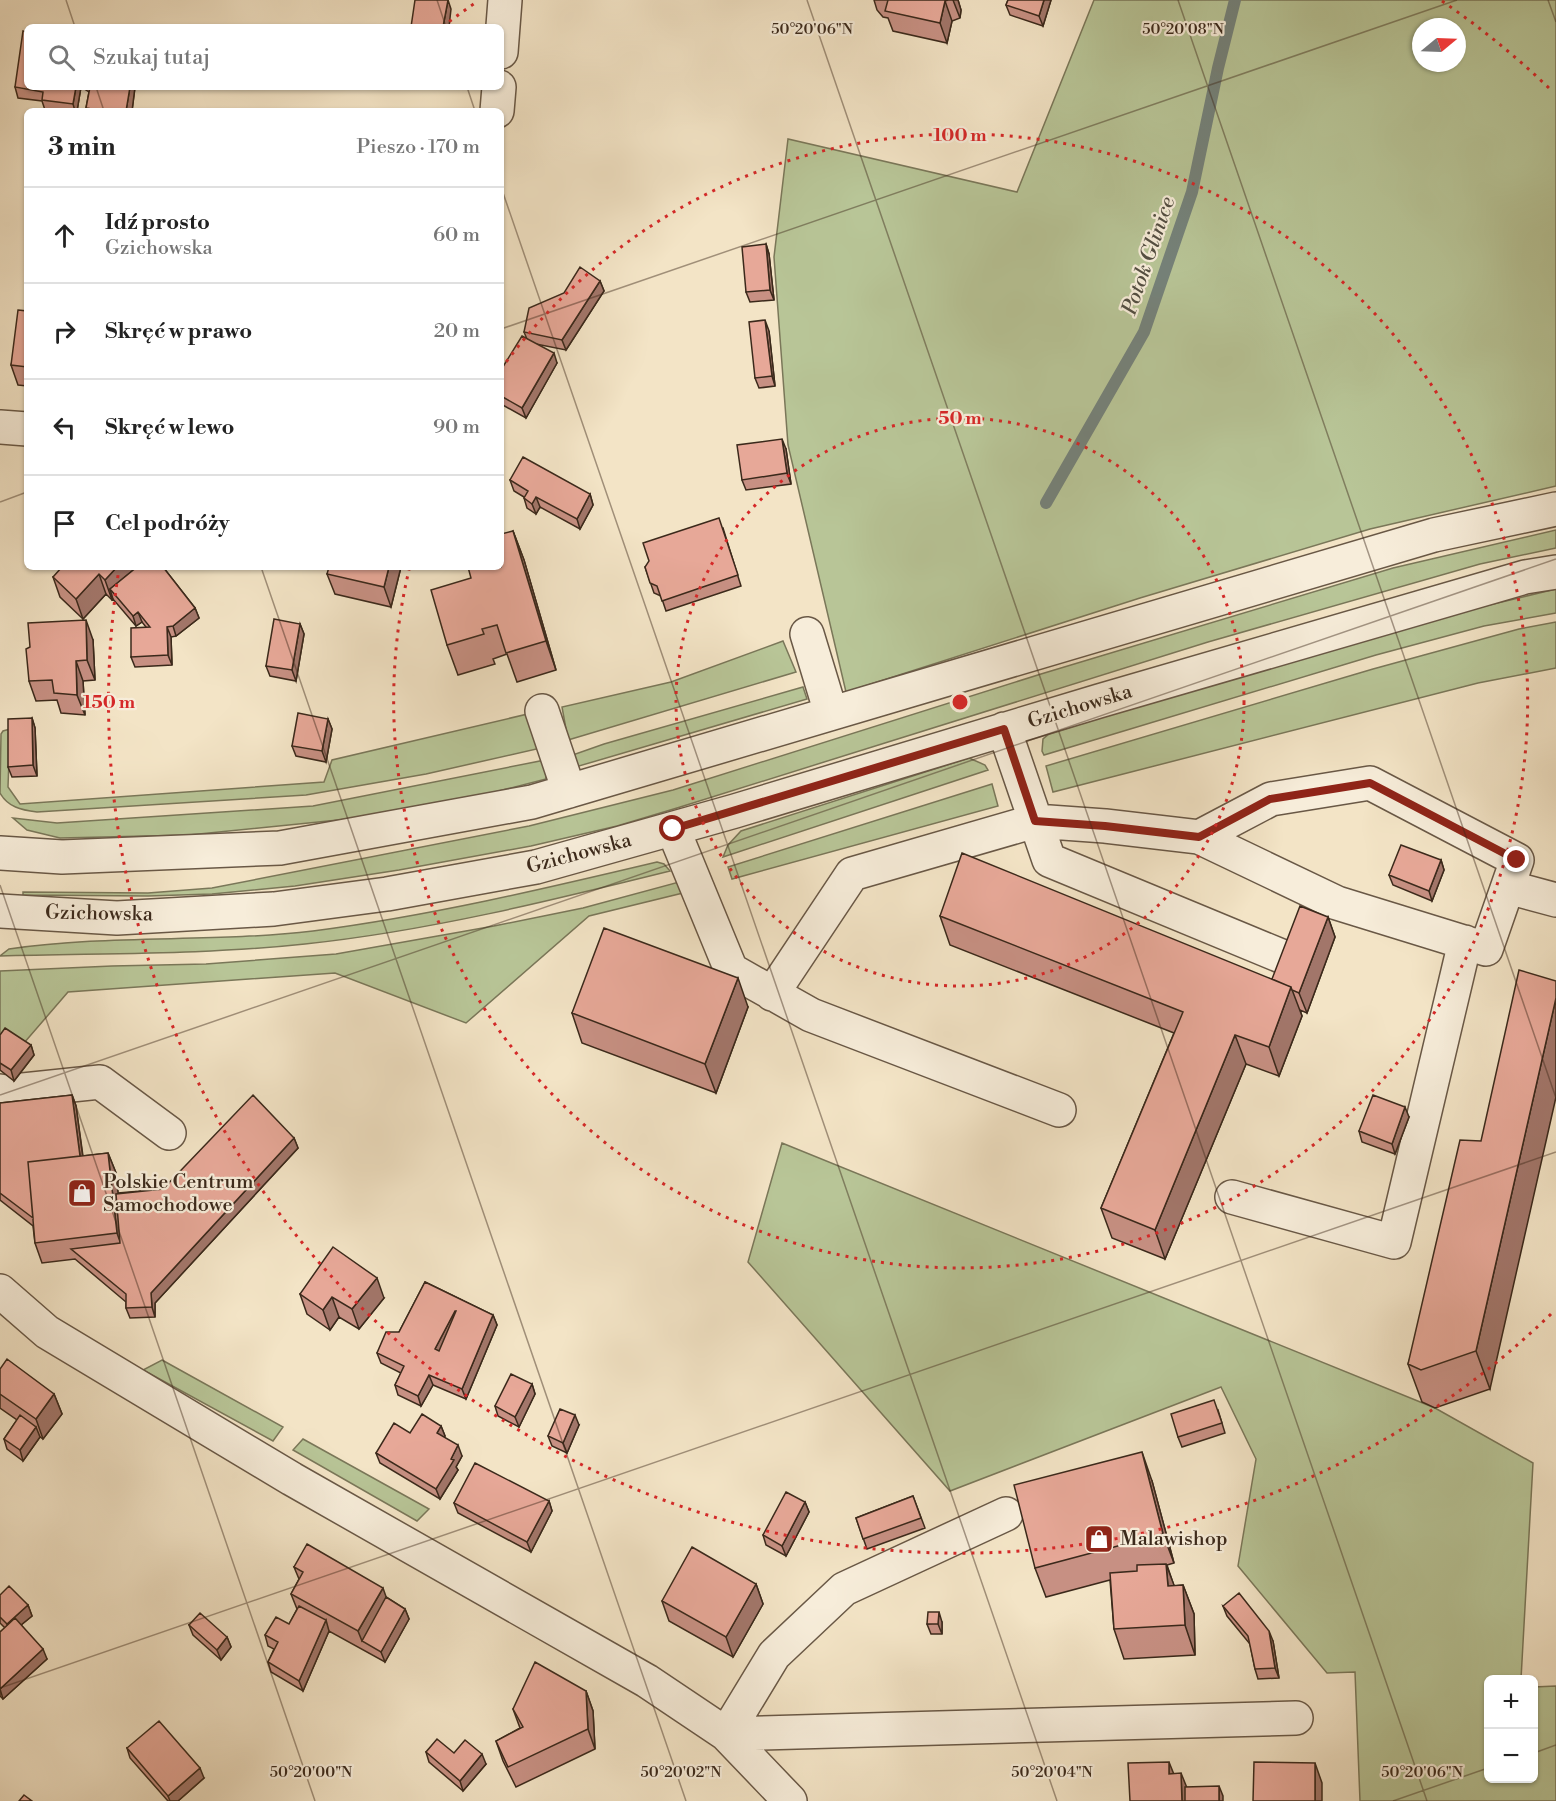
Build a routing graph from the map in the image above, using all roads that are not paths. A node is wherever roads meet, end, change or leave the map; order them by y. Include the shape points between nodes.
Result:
1 (505, 0) edge
2 (503, 24) edge
3 (499, 90) edge
4 (497, 108) edge
5 (0, 427) edge
6 (24, 429) edge
7 (1556, 509) edge
8 (1556, 572) edge
9 (807, 634) dead end
10 (542, 711) dead end
11 (831, 713) junction
12 (1004, 729) junction
13 (569, 791) junction
14 (1035, 821) junction
15 (673, 829) junction
16 (1199, 837) junction
17 (0, 853) edge
18 (1508, 887) junction
19 (1556, 900) edge
20 (0, 911) edge
21 (1465, 942) junction
22 (1281, 956) edge
23 (772, 994) junction
24 (0, 1091) edge
25 (1059, 1110) dead end
26 (169, 1133) dead end
27 (1232, 1197) dead end
28 (0, 1291) edge
29 (1006, 1514) dead end
30 (1296, 1718) dead end
31 (726, 1734) junction
32 (790, 1801) edge

1 - 2 street
3 - 4 street
5 - 6 street
7 - 11 street via 1434,535
8 - 12 street, Gzichowska via 1525,577
9 - 11 street
10 - 13 street
11 - 13 street
12 - 14 street
12 - 15 street, Gzichowska
13 - 17 street via 532,802 280,848 62,857
14 - 16 street
14 - 22 street via 1049,860
14 - 23 street via 852,874
15 - 20 street, Gzichowska via 536,867 387,894 274,909 117,918
15 - 23 street via 731,970
16 - 18 street via 1270,799 1370,783 1517,860
16 - 21 street via 1337,903
18 - 19 street
18 - 21 street via 1486,949
21 - 27 street via 1394,1242
23 - 25 street via 810,1015
24 - 26 street via 100,1082
28 - 31 street via 47,1332 292,1479 647,1681
29 - 31 street via 844,1588 774,1655
30 - 31 street
31 - 32 street

